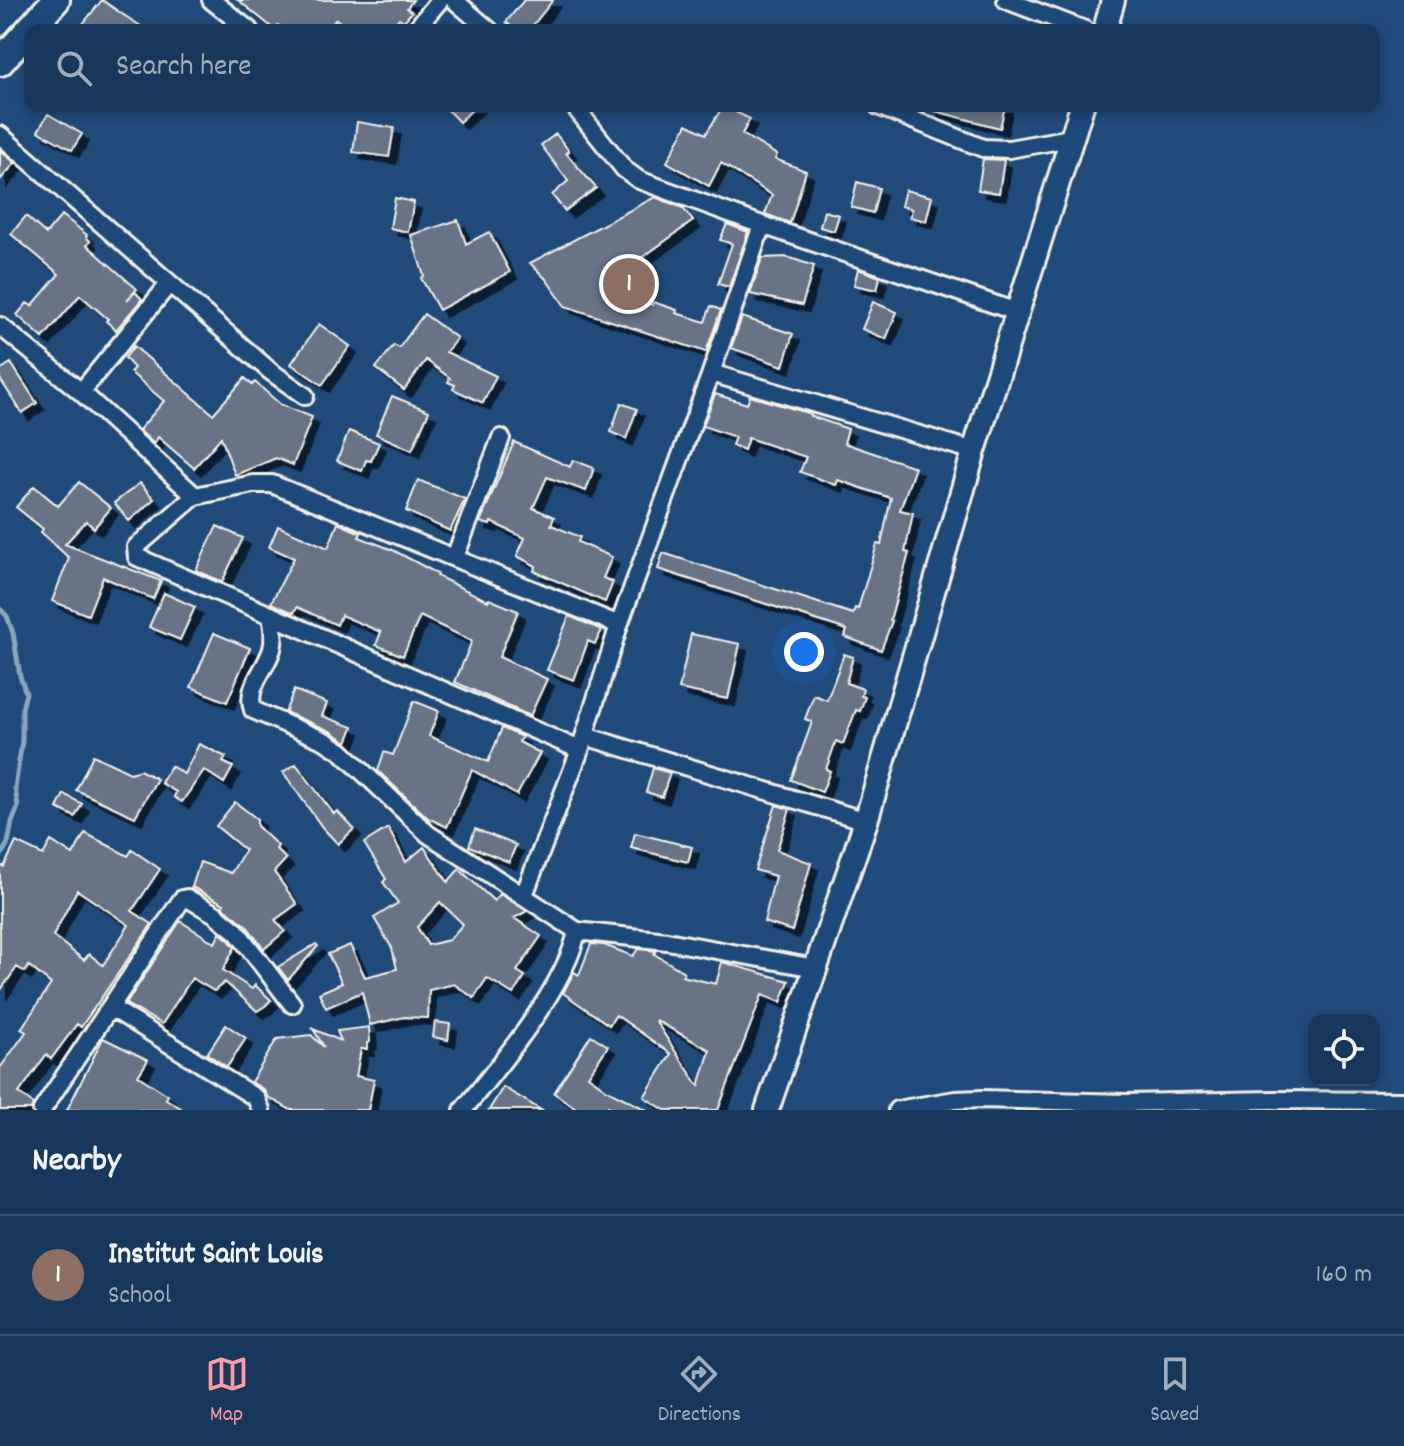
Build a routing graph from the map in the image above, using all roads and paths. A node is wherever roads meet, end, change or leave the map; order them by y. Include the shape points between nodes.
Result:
1 (56, 0) edge
2 (211, 0) edge
3 (440, 0) edge
4 (454, 0) edge
5 (1006, 0) edge
6 (1113, 0) edge
7 (34, 24) edge
8 (241, 24) edge
9 (420, 24) edge
10 (482, 24) edge
11 (1069, 24) edge
12 (1107, 24) edge
13 (24, 35) edge
14 (0, 62) edge
15 (579, 112) edge
16 (893, 112) edge
17 (1080, 112) edge
18 (0, 135) edge
19 (1071, 138) junction
20 (762, 225) junction
21 (169, 284) junction
22 (1017, 312) junction
23 (0, 326) edge
24 (711, 373) junction
25 (81, 392) junction
26 (305, 396) dead end
27 (501, 438) dead end
28 (974, 451) junction
29 (195, 496) junction
30 (455, 557) junction
31 (271, 615) junction
32 (619, 625) junction
33 (583, 743) junction
34 (866, 821) junction
35 (524, 895) junction
36 (577, 931) junction
37 (815, 968) junction
38 (292, 1004) dead end
39 (110, 1007) junction
40 (1404, 1101) edge
41 (42, 1110) edge
42 (261, 1110) edge
43 (463, 1110) edge
44 (767, 1110) edge
45 (897, 1110) edge

1 - 7 main road
2 - 8 street
3 - 9 street
4 - 10 street
5 - 11 street
6 - 12 main road
13 - 14 main road
15 - 20 street via 639,180
16 - 19 street via 983,148
17 - 19 main road
18 - 21 street
19 - 22 main road
20 - 22 street
20 - 24 street
21 - 25 street
21 - 26 street
22 - 28 main road
23 - 25 street
24 - 28 street
24 - 32 street
25 - 29 street
27 - 30 street
28 - 34 main road
29 - 30 street via 272,484
29 - 31 street via 136,547 137,557
30 - 32 street
31 - 33 street
31 - 35 street via 274,640 251,690 253,710 342,752 428,834
32 - 33 street
33 - 34 street
33 - 35 street
34 - 37 main road
35 - 36 street
36 - 37 street
36 - 43 street via 564,970
37 - 44 main road
38 - 39 street via 237,932 187,898 179,901
39 - 41 street
39 - 42 street via 256,1098
40 - 45 street via 981,1099

